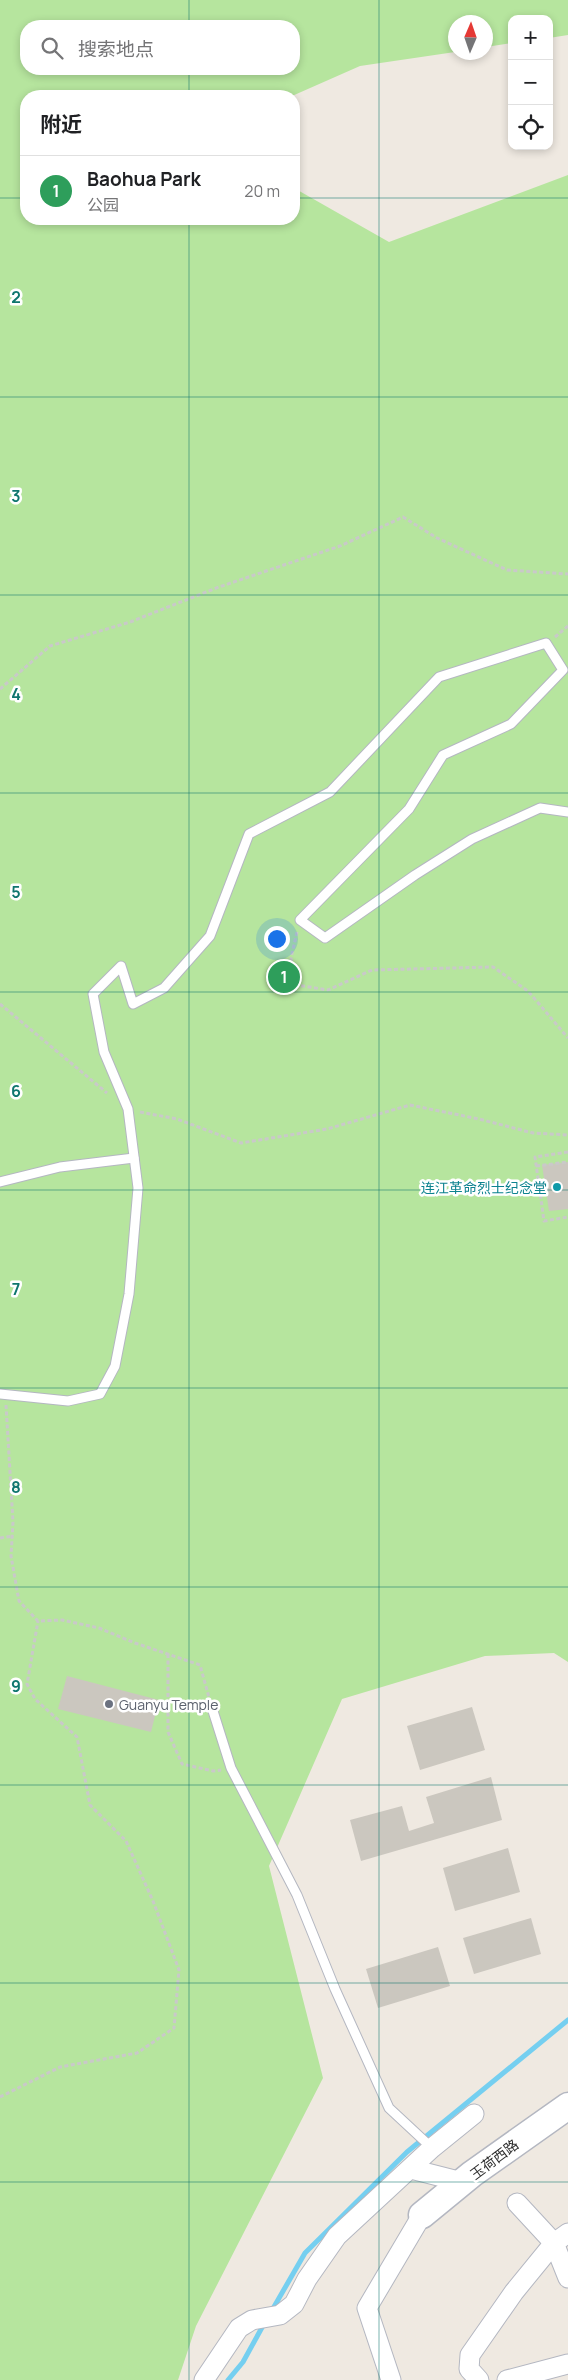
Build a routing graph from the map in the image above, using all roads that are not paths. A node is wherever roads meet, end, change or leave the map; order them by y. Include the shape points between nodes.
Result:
1 (568, 812) edge
2 (134, 1158) junction
3 (0, 1182) edge
4 (2, 1394) edge
5 (212, 1711) road end
6 (568, 2106) edge
7 (474, 2114) dead end
8 (432, 2148) junction
9 (411, 2169) junction
10 (462, 2182) junction
11 (516, 2202) dead end
12 (422, 2216) joint
13 (561, 2238) edge
14 (568, 2278) edge
15 (568, 2364) edge
16 (204, 2380) edge
17 (392, 2380) edge
18 (479, 2380) edge
19 (507, 2380) edge

1 - 2 lane via 540,808 472,839 414,875 325,938 300,920 409,809 444,755 511,724 563,670 546,643 439,677 330,792 249,834 210,936 164,988 133,1004 121,966 93,994 104,1052 128,1109
2 - 3 lane via 60,1167
2 - 4 lane via 138,1188 129,1294 115,1366 100,1394 68,1401
5 - 8 lane via 231,1768 297,1895 389,2108
6 - 10 main road, 玉荷西路
7 - 8 street
8 - 9 street
9 - 10 street
9 - 16 street via 337,2236 294,2304 280,2315 252,2320 239,2328
10 - 12 main road, 玉荷西路
11 - 13 street
12 - 17 street via 367,2308
13 - 14 street
13 - 18 street via 514,2292 470,2355 469,2369
15 - 19 street

